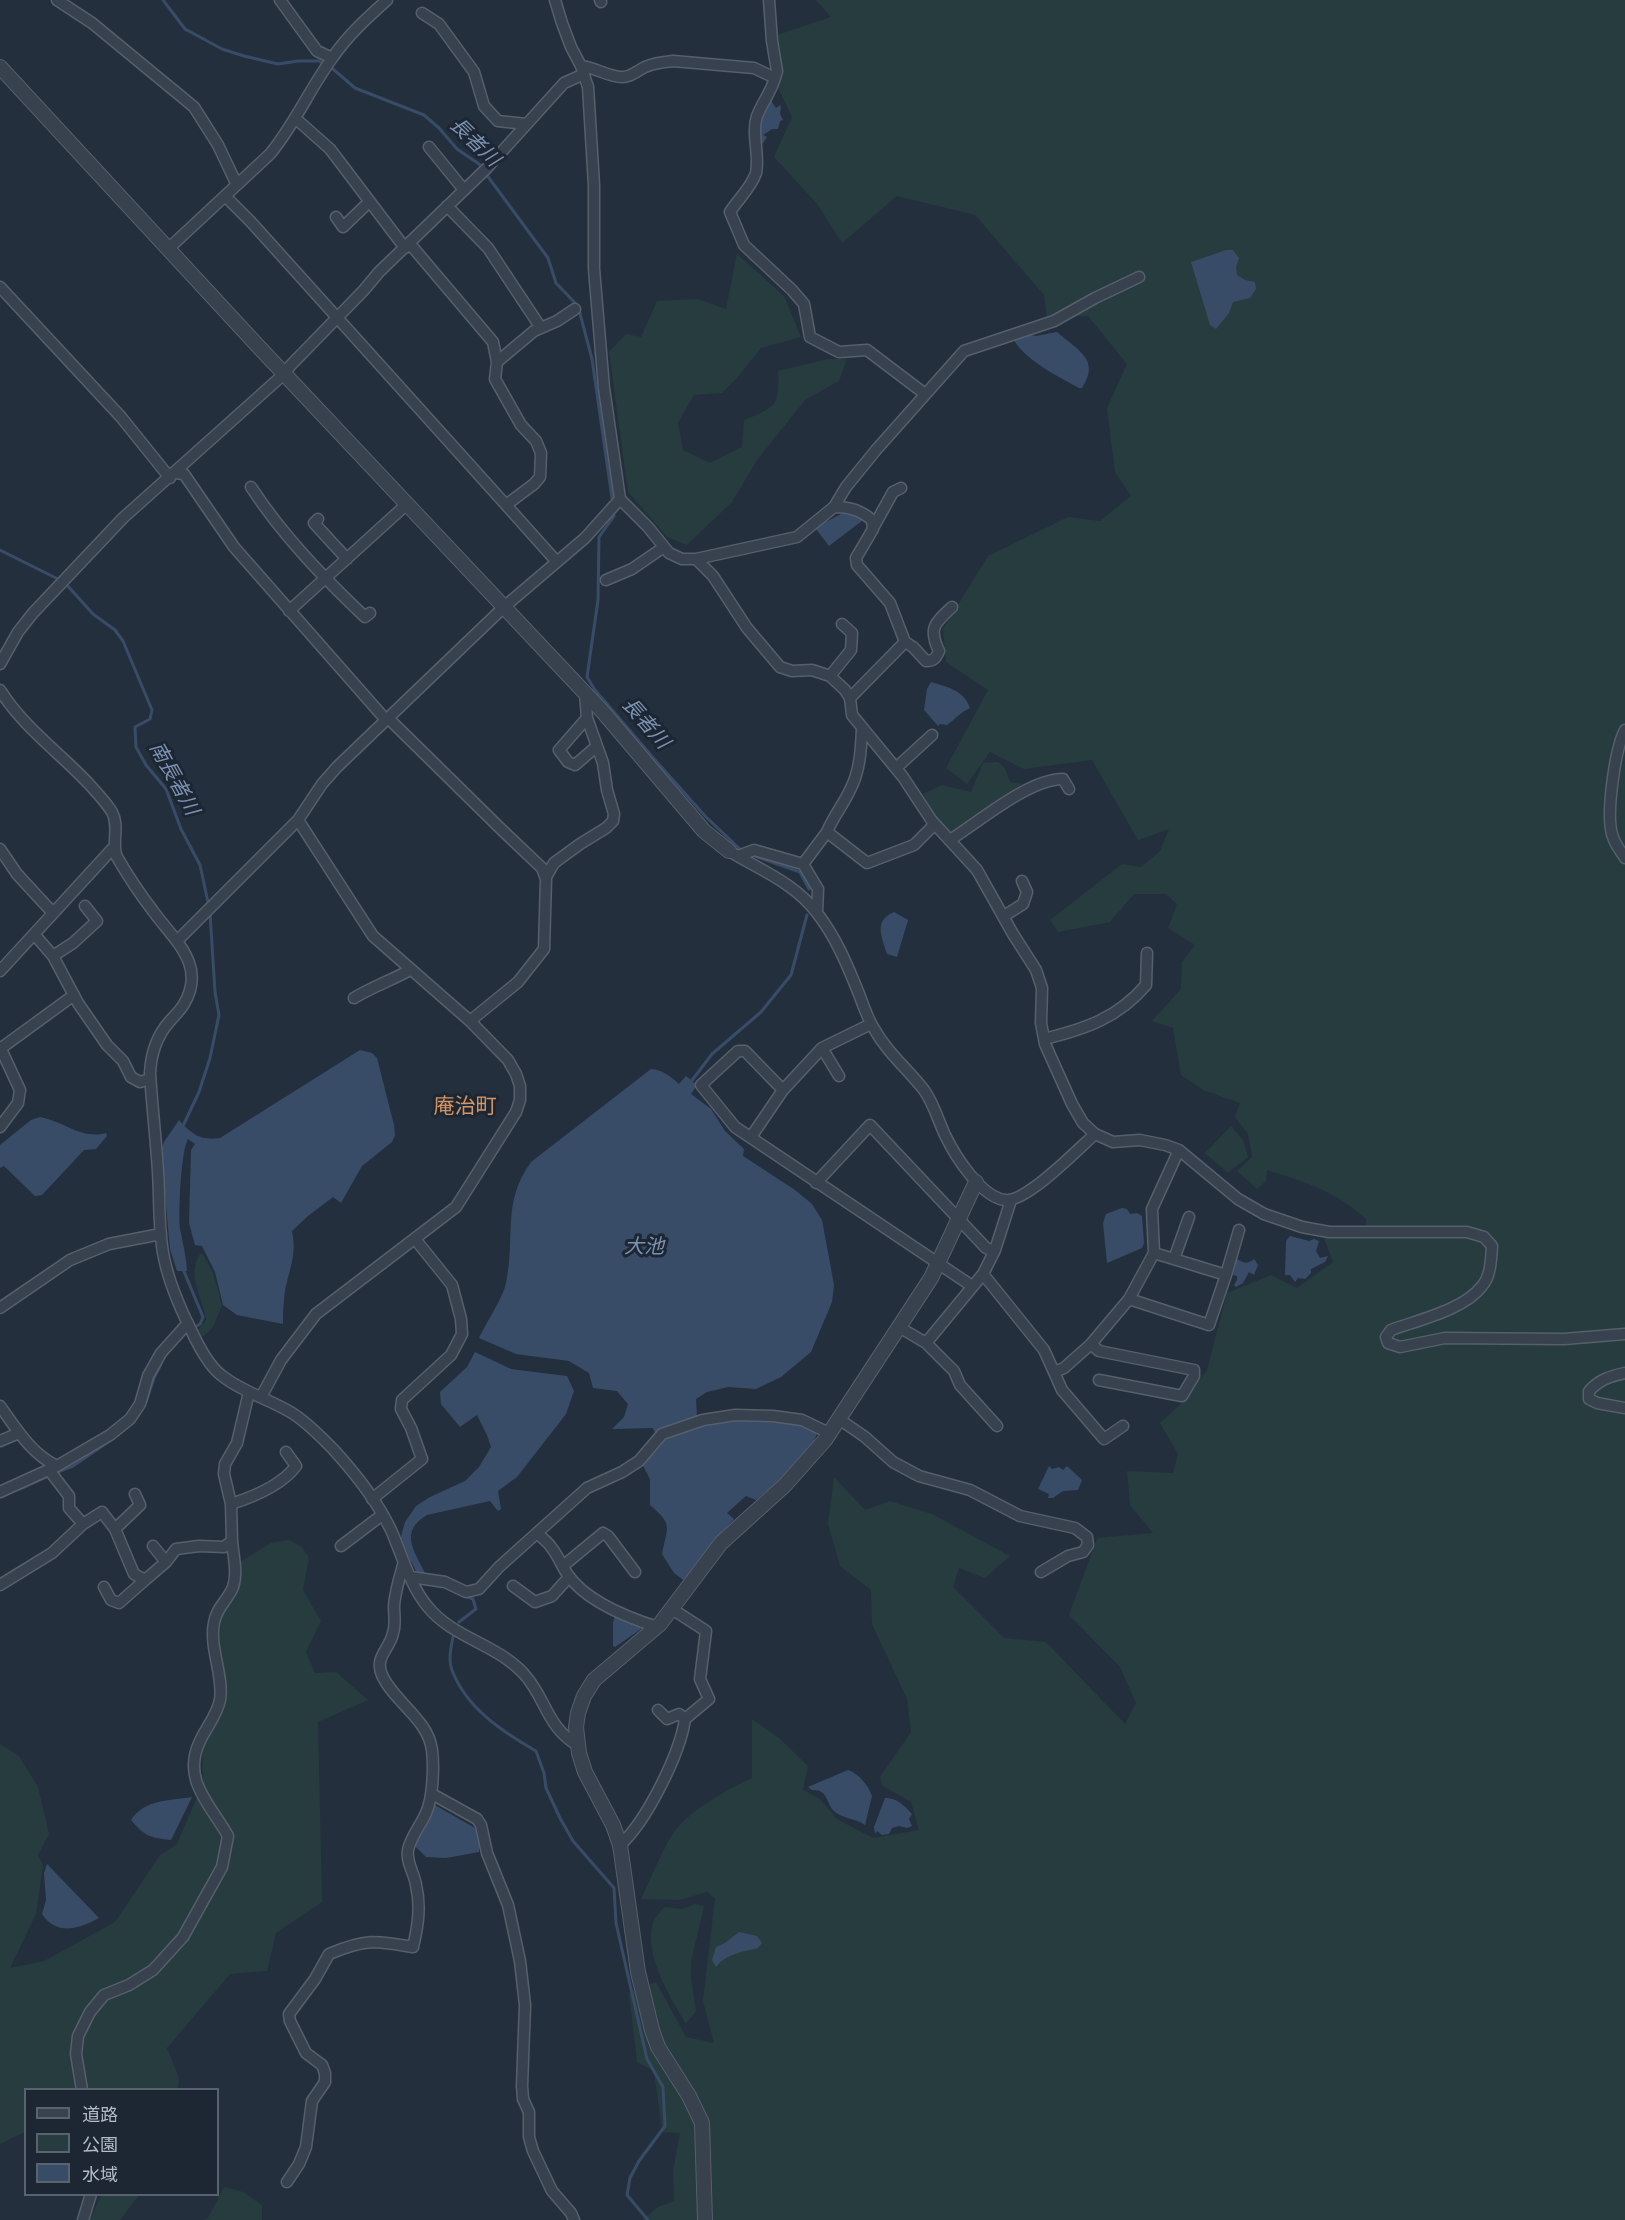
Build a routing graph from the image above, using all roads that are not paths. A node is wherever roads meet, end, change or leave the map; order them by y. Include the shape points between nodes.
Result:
1 (57, 0) edge
2 (280, 0) edge
3 (387, 0) edge
4 (555, 0) edge
5 (769, 0) edge
6 (422, 13) dead end
7 (329, 63) junction
8 (0, 68) edge
9 (582, 70) junction
10 (775, 78) junction
11 (295, 118) junction
12 (526, 124) junction
13 (429, 147) dead end
14 (237, 185) junction
15 (464, 190) junction
16 (225, 196) junction
17 (369, 202) junction
18 (447, 206) junction
19 (336, 217) dead end
20 (407, 246) junction
21 (168, 249) junction
22 (1138, 277) dead end
23 (0, 287) edge
24 (575, 309) dead end
25 (338, 317) junction
26 (541, 328) junction
27 (497, 362) junction
28 (284, 374) junction
29 (925, 394) junction
30 (172, 475) junction
31 (251, 487) dead end
32 (902, 488) dead end
33 (620, 499) junction
34 (407, 504) junction
35 (506, 505) junction
36 (834, 507) junction
37 (318, 519) dead end
38 (873, 529) junction
39 (664, 547) junction
40 (347, 559) junction
41 (696, 559) junction
42 (557, 562) junction
43 (325, 579) junction
44 (606, 580) dead end
45 (504, 607) junction
46 (952, 607) dead end
47 (289, 611) junction
48 (370, 613) dead end
49 (842, 624) dead end
50 (905, 642) junction
51 (0, 664) edge
52 (830, 676) junction
53 (0, 690) edge
54 (585, 693) junction
55 (850, 698) junction
56 (587, 718) junction
57 (387, 719) junction
58 (862, 729) junction
59 (1625, 730) edge
60 (932, 735) dead end
61 (597, 746) junction
62 (896, 768) junction
63 (1069, 789) dead end
64 (298, 820) junction
65 (935, 824) junction
66 (827, 832) junction
67 (950, 840) junction
68 (114, 846) junction
69 (0, 849) edge
70 (740, 853) junction
71 (1625, 858) edge
72 (803, 864) junction
73 (546, 877) junction
74 (1022, 881) dead end
75 (85, 906) dead end
76 (53, 913) junction
77 (818, 913) junction
78 (1004, 916) junction
79 (34, 934) junction
80 (178, 940) junction
81 (1147, 953) dead end
82 (53, 956) junction
83 (411, 970) junction
84 (0, 971) edge
85 (74, 995) junction
86 (354, 998) dead end
87 (470, 1021) junction
88 (871, 1024) junction
89 (1044, 1039) junction
90 (822, 1048) junction
91 (0, 1050) edge
92 (839, 1076) dead end
93 (150, 1079) junction
94 (783, 1090) junction
95 (0, 1127) edge
96 (1095, 1134) junction
97 (751, 1137) junction
98 (1179, 1150) junction
99 (976, 1182) junction
100 (816, 1183) junction
101 (1011, 1200) junction
102 (1189, 1217) dead end
103 (959, 1218) junction
104 (1239, 1230) dead end
105 (161, 1234) junction
106 (415, 1239) junction
107 (994, 1251) junction
108 (1154, 1253) junction
109 (1174, 1259) junction
110 (939, 1263) junction
111 (983, 1274) junction
112 (1226, 1275) junction
113 (972, 1286) junction
114 (1129, 1299) junction
115 (0, 1308) edge
116 (188, 1323) junction
117 (899, 1327) junction
118 (1625, 1334) edge
119 (926, 1343) junction
120 (1091, 1344) junction
121 (1054, 1372) junction
122 (1625, 1373) edge
123 (1099, 1380) dead end
124 (249, 1392) junction
125 (261, 1397) junction
126 (0, 1406) edge
127 (1625, 1408) edge
128 (839, 1419) junction
129 (998, 1426) dead end
130 (1123, 1426) dead end
131 (19, 1432) junction
132 (829, 1433) junction
133 (0, 1441) edge
134 (286, 1452) dead end
135 (53, 1468) junction
136 (0, 1492) edge
137 (135, 1494) dead end
138 (372, 1499) junction
139 (231, 1504) junction
140 (382, 1515) junction
141 (83, 1524) junction
142 (115, 1530) junction
143 (538, 1534) junction
144 (232, 1541) junction
145 (153, 1546) dead end
146 (341, 1546) dead end
147 (166, 1562) junction
148 (404, 1562) junction
149 (563, 1566) junction
150 (635, 1572) dead end
151 (1041, 1572) dead end
152 (411, 1577) junction
153 (569, 1577) junction
154 (145, 1580) junction
155 (0, 1585) edge
156 (513, 1586) dead end
157 (104, 1587) dead end
158 (672, 1610) junction
159 (657, 1627) junction
160 (658, 1710) dead end
161 (685, 1719) junction
162 (577, 1744) junction
163 (432, 1794) junction
164 (620, 1845) junction
165 (82, 2088) edge
166 (287, 2182) dead end
167 (90, 2196) edge
168 (83, 2220) edge
169 (574, 2220) edge
170 (705, 2220) edge

1 - 14 street via 92,22 194,107
2 - 7 street
3 - 7 street via 347,37
4 - 9 street
5 - 10 street
6 - 12 street via 439,24 474,72 484,106 498,121
7 - 11 street
8 - 21 street
9 - 10 street via 593,67 620,78 674,61 754,68
9 - 12 street via 564,83
9 - 33 street via 588,87 592,141 600,348
10 - 29 street via 756,117 756,171 730,212 738,233 744,245 804,304 810,337 839,352 867,350
11 - 14 street via 270,154
11 - 17 street via 330,149
12 - 15 street
13 - 15 street
14 - 16 street
15 - 18 street
16 - 21 street
16 - 25 street
17 - 19 street via 343,227
17 - 20 street
18 - 20 street
18 - 26 street via 488,248
20 - 25 street
20 - 27 street via 493,342
21 - 28 street
22 - 29 street via 1054,321 964,351
23 - 30 street
24 - 26 street
25 - 28 street
25 - 35 street
26 - 27 street
27 - 35 street via 495,379 541,453 540,477
28 - 30 street
28 - 34 street
29 - 36 street via 846,487
30 - 47 street via 184,474 234,548
30 - 51 street via 123,518 33,613
31 - 43 street via 272,520
32 - 38 street via 893,492
33 - 39 street
33 - 42 street
34 - 40 street
34 - 45 street
35 - 42 street
36 - 38 street via 850,507 864,513 872,520
36 - 41 street via 797,537
37 - 40 street via 314,523
38 - 50 street via 856,558 857,565 890,603
39 - 41 street via 669,554 682,559
39 - 44 street via 632,569
40 - 43 street
41 - 52 street via 780,667
42 - 45 street
43 - 47 street
43 - 48 street via 365,617
45 - 54 street
45 - 57 street
46 - 50 street via 934,628 939,651 932,661 926,661
47 - 57 street
49 - 52 street via 852,633 851,650
50 - 55 street
52 - 55 street
53 - 68 street via 111,810 115,819
54 - 56 street
54 - 70 street via 704,831
55 - 58 street via 852,715
56 - 61 street
56 - 61 street via 559,750 575,765
57 - 64 street via 322,784
57 - 73 street via 542,868
58 - 62 street
58 - 66 street via 860,762
59 - 71 street via 1620,739 1609,824
60 - 62 street
61 - 73 street via 613,821 554,863
62 - 65 street
63 - 67 street via 1063,779 1053,779 1021,792
64 - 80 street
64 - 83 street via 373,936
65 - 66 street via 914,845 867,863
65 - 67 street
66 - 72 street
67 - 78 street via 977,870
68 - 76 street
68 - 80 street via 147,903
69 - 76 street
70 - 72 street via 754,850
70 - 77 street via 798,891
72 - 77 street via 818,889
73 - 87 street via 544,949 518,982
74 - 78 street via 1027,892 1023,904
75 - 82 street via 97,921
76 - 79 street
77 - 88 street via 836,940
78 - 89 street via 1036,970 1042,988
79 - 82 street
79 - 84 street
80 - 93 street via 190,967 192,984 185,1003 157,1041
81 - 89 street via 1146,986 1132,1002 1080,1030
82 - 85 street
83 - 86 street
83 - 87 street
85 - 91 street
85 - 93 street via 132,1077 140,1082
87 - 106 street via 508,1060 520,1086 520,1100 456,1207
88 - 90 street
88 - 99 street via 892,1056 926,1092 945,1135
89 - 96 street via 1072,1104
90 - 92 street
90 - 94 street
91 - 95 street via 20,1090 18,1103
93 - 105 street
94 - 97 street
94 - 97 street via 745,1051 738,1051 701,1085 735,1126
96 - 98 street via 1113,1142 1140,1140
96 - 101 street via 1034,1188
97 - 100 street
98 - 108 street via 1152,1209
98 - 118 street via 1238,1199 1264,1214 1302,1227 1329,1232 1467,1232 1484,1237 1492,1246 1484,1285 1455,1306 1391,1330 1386,1337 1388,1343 1400,1347 1445,1338 1564,1339
99 - 101 street via 989,1193
99 - 103 street
100 - 103 street via 870,1125
100 - 110 street
101 - 107 street
102 - 109 street
103 - 107 street via 986,1248
103 - 110 street
104 - 112 street
105 - 115 street via 109,1244 70,1260
105 - 116 street via 164,1259
106 - 125 street via 316,1314 281,1360
106 - 138 street via 452,1285 462,1334 451,1355 402,1400 401,1409 422,1459
107 - 111 street
108 - 109 street
108 - 114 street
109 - 112 street
110 - 113 street
110 - 117 street
111 - 113 street
111 - 121 street via 1044,1350
112 - 114 street via 1209,1326
113 - 119 street
114 - 120 street
116 - 124 street via 212,1366
116 - 135 street via 161,1353 130,1419
117 - 119 street
117 - 128 street
119 - 129 street
120 - 121 street
120 - 123 street via 1099,1351 1194,1370 1182,1396
121 - 130 street via 1062,1390 1104,1439
122 - 127 street via 1610,1376 1589,1391 1589,1399 1597,1403
124 - 125 street
124 - 139 street via 237,1443 225,1464
125 - 138 street via 312,1428
126 - 131 street
128 - 132 street
128 - 151 street via 893,1462 919,1476 970,1490 1020,1516 1075,1528 1087,1537 1088,1545 1083,1552
131 - 133 street
131 - 135 street
132 - 143 street via 802,1420 735,1415 703,1420 662,1434 639,1461 587,1488
132 - 158 street via 785,1485 722,1543
134 - 139 street via 296,1466 290,1474
135 - 136 street
135 - 141 street via 69,1496 69,1508
137 - 142 street via 140,1505
138 - 140 street
139 - 144 street
140 - 146 street
140 - 148 street
141 - 142 street via 102,1512
141 - 155 street via 52,1552
142 - 154 street via 134,1574
143 - 149 street
143 - 152 street via 479,1589 466,1592 444,1582
144 - 147 street via 224,1547 176,1549
144 - 165 street via 233,1586 213,1626 220,1700 195,1752 194,1767 206,1804 228,1836 222,1867 183,1937 168,1954 153,1970 104,1995 90,2012 78,2036 76,2054
145 - 147 street
147 - 154 street
148 - 152 street
148 - 163 street via 395,1596 394,1632 381,1654 380,1667 387,1684 430,1742
149 - 150 street via 603,1533
149 - 153 street
152 - 162 street via 434,1615 517,1667 535,1689 557,1729
153 - 156 street via 552,1596 535,1602
153 - 159 street via 606,1606
154 - 157 street via 119,1603 111,1600
158 - 159 street
158 - 161 street via 706,1631 700,1679 709,1700
159 - 162 street via 589,1688 578,1713
160 - 161 street via 667,1719 679,1714
161 - 164 street via 683,1734 657,1794
162 - 164 street via 585,1772
163 - 166 street via 408,1849 420,1907 412,1947 366,1942 329,1954 289,2014 306,2053 322,2065 325,2082 312,2101 306,2147
163 - 169 street via 477,1819 508,1905 523,1985 522,2086 529,2112 529,2137 552,2191
164 - 170 street via 638,1972 652,2030 702,2123
167 - 168 street

